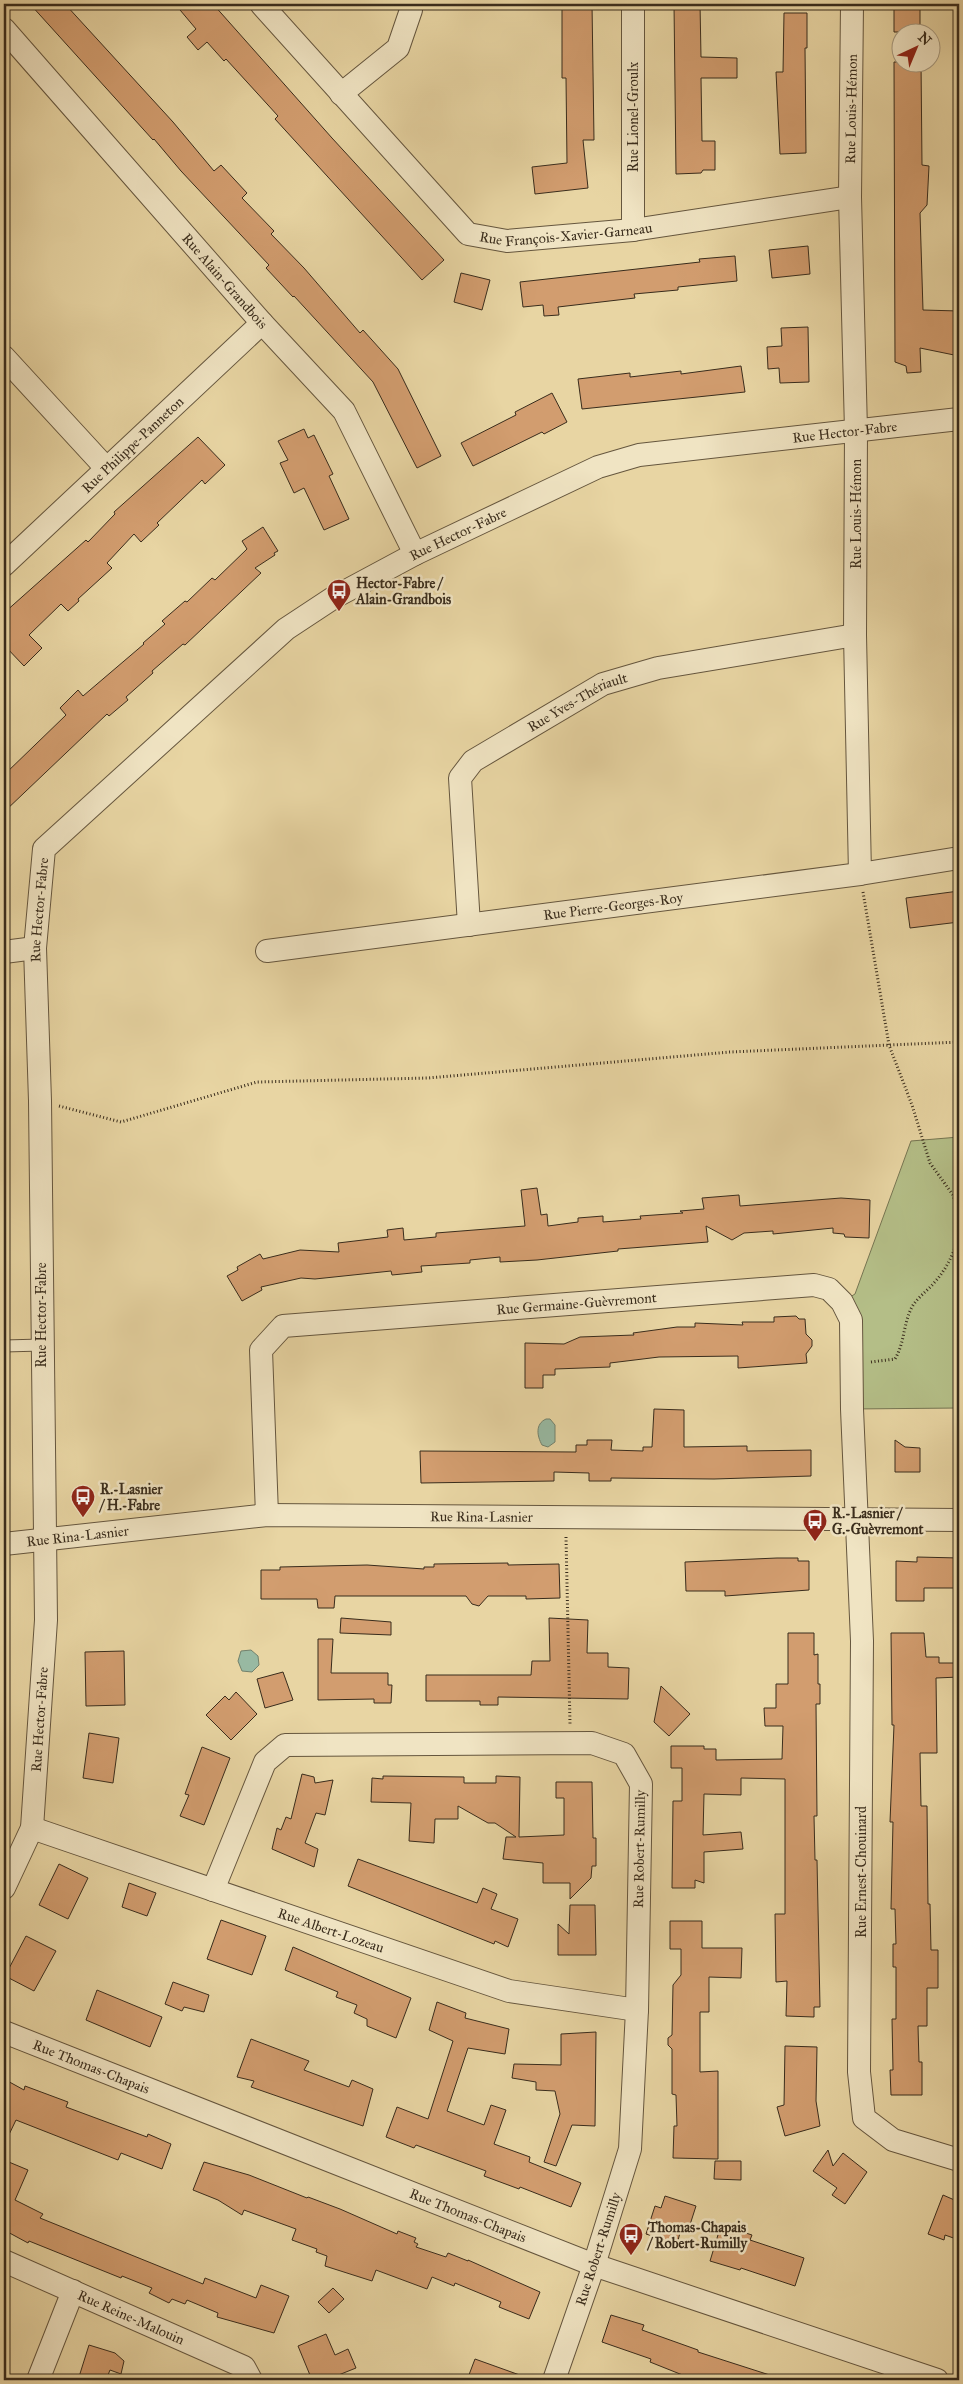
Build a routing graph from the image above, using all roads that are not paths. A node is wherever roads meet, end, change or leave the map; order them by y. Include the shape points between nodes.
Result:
1 (261, 4) edge
2 (411, 4) edge
3 (633, 4) edge
4 (852, 4) edge
5 (4, 29) edge
6 (341, 94) junction
7 (850, 197) junction
8 (633, 230) junction
9 (262, 323) junction
10 (4, 357) edge
11 (959, 419) edge
12 (856, 430) junction
13 (106, 468) junction
14 (415, 554) junction
15 (4, 565) edge
16 (855, 635) junction
17 (959, 858) edge
18 (860, 874) junction
19 (469, 925) junction
20 (35, 948) junction
21 (267, 951) dead end
22 (4, 952) edge
23 (42, 1345) junction
24 (4, 1346) edge
25 (267, 1514) junction
26 (856, 1519) junction
27 (959, 1520) edge
28 (44, 1540) junction
29 (4, 1544) edge
30 (32, 1828) junction
31 (4, 1888) edge
32 (213, 1890) junction
33 (637, 2010) junction
34 (4, 2032) edge
35 (959, 2160) edge
36 (4, 2261) edge
37 (594, 2265) junction
38 (73, 2291) junction
39 (38, 2380) edge
40 (252, 2380) edge
41 (554, 2380) edge
42 (937, 2380) edge

1 - 6 street, Rue François-Xavier-Garneau
2 - 6 street via 398,48
3 - 8 street, Rue Lionel-Groulx
4 - 7 street, Rue Louis-Hémon
5 - 9 street, Rue Alain-Grandbois
6 - 8 street, Rue François-Xavier-Garneau via 468,234 507,241
7 - 8 street, Rue François-Xavier-Garneau
7 - 12 street, Rue Louis-Hémon
9 - 13 street, Rue Philippe-Panneton
9 - 14 street, Rue Alain-Grandbois via 344,411
10 - 13 street
11 - 12 street, Rue Hector-Fabre
12 - 14 street, Rue Hector-Fabre via 631,457 598,467
12 - 16 street, Rue Louis-Hémon
13 - 15 street, Rue Philippe-Panneton
14 - 20 street, Rue Hector-Fabre via 333,598 286,629 44,849
16 - 18 street, Rue Louis-Hémon
16 - 19 street, Rue Yves-Thériault via 658,668 604,684 473,761 460,778
17 - 18 street, Rue Pierre-Georges-Roy
18 - 19 street, Rue Pierre-Georges-Roy
19 - 21 street, Rue Pierre-Georges-Roy
20 - 22 street
20 - 23 street, Rue Hector-Fabre
23 - 24 lane
23 - 28 street, Rue Hector-Fabre
25 - 26 street, Rue Rina-Lasnier
25 - 26 street, Rue Germaine-Guèvremont via 261,1350 283,1326 814,1285 829,1289 842,1302 851,1320
25 - 28 street, Rue Rina-Lasnier
26 - 27 street, Rue Rina-Lasnier
26 - 35 street, Rue Ernest-Chouinard via 862,1641 859,2072 864,2118 893,2140
28 - 29 street, Rue Rina-Lasnier
28 - 30 street, Rue Hector-Fabre via 46,1620
30 - 31 street, Rue Hector-Fabre
30 - 32 street, Rue Albert-Lozeau
32 - 33 street, Rue Albert-Lozeau via 509,1991
32 - 33 street, Rue Robert-Rumilly via 266,1762 285,1745 592,1743 624,1754 641,1784
33 - 37 street, Rue Robert-Rumilly via 630,2149
34 - 37 street, Rue Thomas-Chapais
36 - 38 street, Rue Reine-Malouin
37 - 41 street, Rue Robert-Rumilly
37 - 42 street, Rue Thomas-Chapais
38 - 39 street
38 - 40 street, Rue Reine-Malouin via 244,2366

